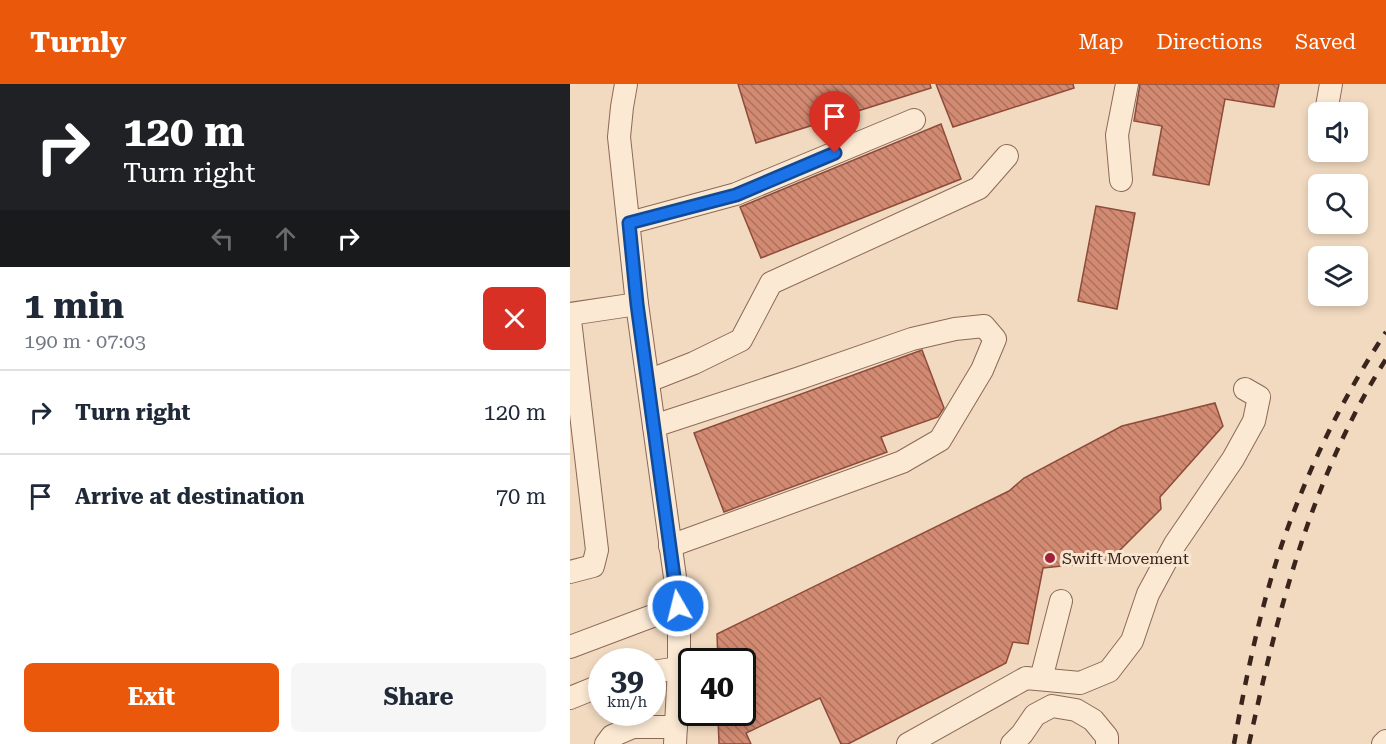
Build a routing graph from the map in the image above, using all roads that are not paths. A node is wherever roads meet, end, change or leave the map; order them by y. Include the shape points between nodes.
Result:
1 (626, 84) edge
2 (1126, 84) edge
3 (1331, 84) edge
4 (1328, 102) edge
5 (914, 120) dead end
6 (1007, 156) dead end
7 (1121, 180) dead end
8 (629, 223) junction
9 (637, 304) junction
10 (570, 314) edge
11 (570, 320) edge
12 (648, 381) junction
13 (1245, 389) dead end
14 (654, 426) junction
15 (670, 546) junction
16 (570, 572) edge
17 (1061, 601) dead end
18 (678, 606) junction
19 (570, 647) edge
20 (679, 648) edge
21 (1041, 679) junction
22 (588, 691) edge
23 (570, 698) edge
24 (678, 702) edge
25 (676, 735) edge
26 (1386, 741) edge
27 (606, 744) edge
28 (908, 744) edge
29 (1012, 744) edge
30 (1107, 744) edge
31 (1383, 744) edge

1 - 8 street via 620,137
2 - 7 street via 1117,135
3 - 4 street
5 - 8 street via 736,195
6 - 12 street via 979,188 771,283 741,340
8 - 9 street
9 - 10 street
9 - 12 street
11 - 16 street via 597,550 593,566
12 - 14 street
13 - 21 street via 1259,397 1254,422 1175,544 1148,594 1132,642 1108,671 1080,683
14 - 15 street
14 - 15 street via 912,339 984,326 995,339 982,370 940,440 902,462
15 - 18 street
17 - 21 street
18 - 19 street
18 - 20 street
21 - 28 street via 1026,678
22 - 23 street
24 - 25 street
25 - 27 street via 633,727 612,736
26 - 31 street
29 - 30 street via 1035,715 1052,706 1076,710 1092,720 1107,737

